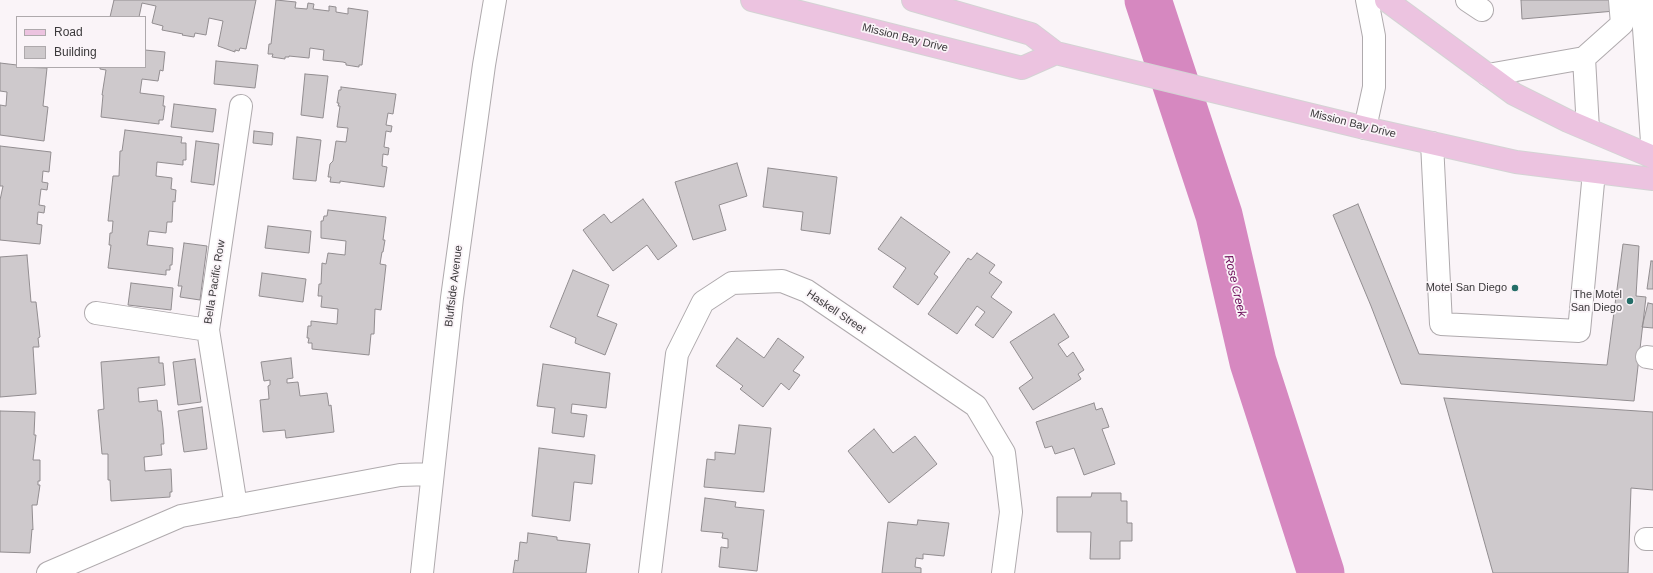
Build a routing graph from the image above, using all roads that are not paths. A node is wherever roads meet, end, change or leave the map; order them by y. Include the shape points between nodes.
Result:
1 (495, 0) edge
2 (752, 0) edge
3 (913, 0) edge
4 (1367, 0) edge
5 (1620, 0) edge
6 (1642, 0) edge
7 (1389, 1) edge
8 (1056, 53) junction
9 (1584, 58) junction
10 (1488, 74) junction
11 (241, 106) dead end
12 (1365, 128) junction
13 (1588, 129) junction
14 (1432, 143) junction
15 (1653, 156) edge
16 (1594, 172) junction
17 (1653, 179) edge
18 (96, 313) dead end
19 (208, 330) junction
20 (432, 474) junction
21 (236, 506) junction
22 (48, 573) edge
23 (422, 573) edge
24 (650, 573) edge
25 (1003, 573) edge

1 - 20 street, Bluffside Avenue via 453,291
2 - 8 main road, Mission Bay Drive via 1022,68
3 - 8 main road, Mission Bay Drive via 1031,34
4 - 12 street via 1374,36 1374,87
5 - 9 street via 1622,24
6 - 15 street
7 - 10 main road
8 - 12 main road, Mission Bay Drive
9 - 10 street
9 - 13 street
10 - 13 main road via 1514,94
11 - 19 street, Bella Pacific Row
12 - 14 main road, Mission Bay Drive
13 - 15 main road
14 - 16 main road, Mission Bay Drive via 1516,162
14 - 16 street via 1441,324 1579,331
16 - 17 main road, Mission Bay Drive
18 - 19 street
19 - 21 street, Bella Pacific Row
20 - 21 street via 400,475
20 - 23 street, Bluffside Avenue
21 - 22 street via 181,516
24 - 25 street, Haskell Street via 677,354 703,302 732,283 782,281 806,291 976,406 1004,453 1011,512

